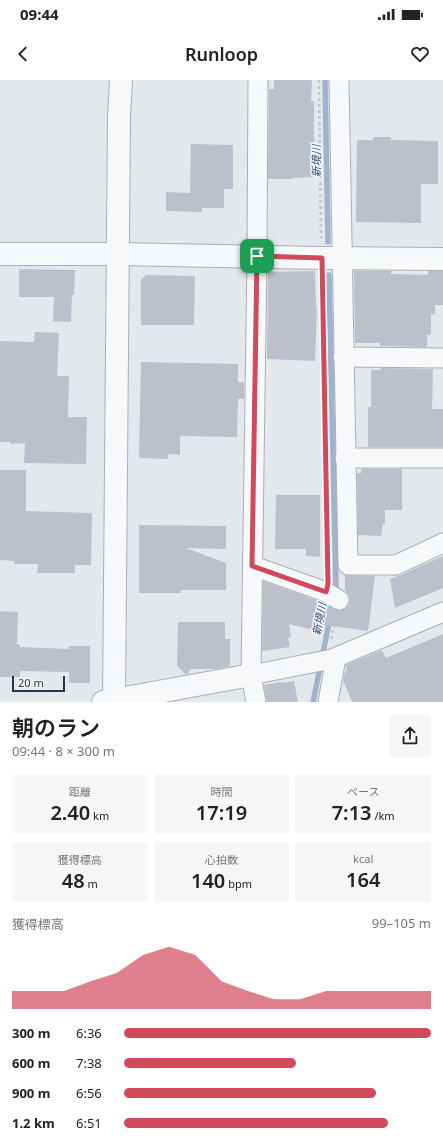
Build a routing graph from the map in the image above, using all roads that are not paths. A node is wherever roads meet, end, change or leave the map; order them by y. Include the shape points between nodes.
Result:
1 (121, 80) edge
2 (258, 80) edge
3 (339, 80) edge
4 (0, 254) edge
5 (118, 254) junction
6 (257, 256) junction
7 (332, 258) junction
8 (443, 259) edge
9 (343, 357) junction
10 (443, 358) edge
11 (346, 458) junction
12 (443, 458) edge
13 (443, 543) edge
14 (252, 566) junction
15 (333, 596) road end
16 (443, 612) edge
17 (326, 661) junction
18 (251, 675) junction
19 (110, 701) edge
20 (256, 702) edge
21 (328, 702) edge

1 - 5 street
2 - 6 street
3 - 7 street
4 - 5 street
5 - 6 street
5 - 19 street
6 - 7 street
6 - 14 street
7 - 8 street
7 - 9 street
9 - 10 street
9 - 11 street
11 - 12 street
11 - 13 street via 348,565 396,565
14 - 15 street
14 - 18 street
16 - 17 street
17 - 18 street
17 - 21 street
18 - 19 street
18 - 20 street

